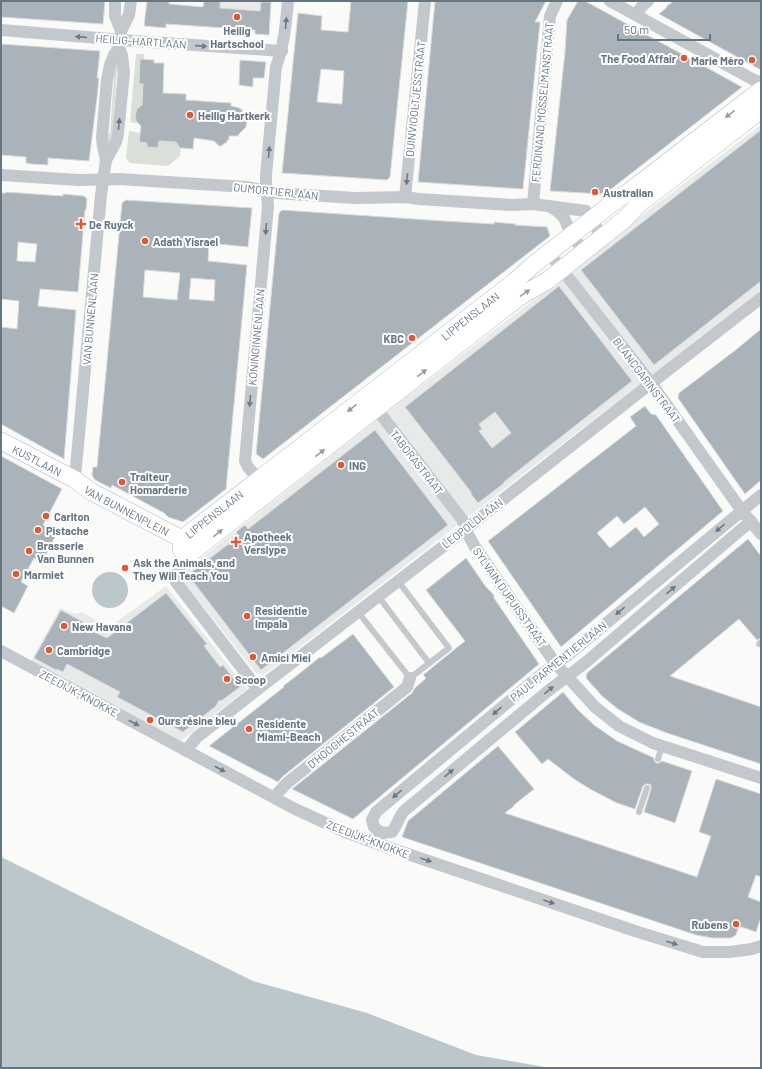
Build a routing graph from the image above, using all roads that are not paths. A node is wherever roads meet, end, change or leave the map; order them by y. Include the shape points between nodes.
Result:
1 (115, 1) edge
2 (131, 1) edge
3 (288, 1) edge
4 (424, 1) edge
5 (557, 1) edge
6 (610, 1) edge
7 (648, 1) edge
8 (636, 15) junction
9 (1, 30) edge
10 (120, 40) junction
11 (282, 51) junction
12 (761, 82) edge
13 (761, 90) edge
14 (761, 110) edge
15 (1, 175) edge
16 (104, 180) junction
17 (266, 190) junction
18 (405, 197) junction
19 (533, 204) junction
20 (551, 207) junction
21 (593, 219) junction
22 (571, 236) junction
23 (601, 238) junction
24 (586, 249) junction
25 (549, 252) junction
26 (562, 269) junction
27 (761, 298) edge
28 (651, 383) junction
29 (371, 403) junction
30 (1, 441) edge
31 (74, 479) junction
32 (258, 480) junction
33 (761, 495) edge
34 (742, 511) junction
35 (751, 521) junction
36 (466, 528) junction
37 (761, 534) edge
38 (182, 540) junction
39 (187, 556) junction
40 (398, 581) junction
41 (378, 596) junction
42 (358, 612) junction
43 (1, 651) edge
44 (430, 663) junction
45 (555, 664) junction
46 (567, 677) junction
47 (410, 678) junction
48 (258, 689) junction
49 (662, 746) junction
50 (186, 751) junction
51 (658, 759) dead end
52 (761, 778) edge
53 (647, 788) dead end
54 (274, 797) junction
55 (639, 812) dead end
56 (378, 838) junction
57 (761, 946) edge

1 - 10 street
2 - 10 street, VAN BUNNENLAAN
11 -> 3 street, KONINGINNENLAAN
4 -> 18 street, DUINVIOOLTJESSTRAAT
5 - 19 street, FERDINAND MOSSELMANSTRAAT via 550,16
6 - 8 street
7 - 8 street
8 - 12 street
10 -> 9 street, HEILIG-HARTLAAN
10 -> 11 street, HEILIG-HARTLAAN
10 - 16 street, VAN BUNNENLAAN via 111,60 107,80 102,137 106,160
17 -> 11 street, KONINGINNENLAAN via 276,67
13 -> 21 street, LIPPENSLAAN
14 - 23 street, LIPPENSLAAN via 638,205
15 - 16 street, DUMORTIERLAAN
16 - 17 street, DUMORTIERLAAN
16 - 31 street, VAN BUNNENLAAN
17 - 18 street, DUMORTIERLAAN via 277,193 356,198
17 -> 32 street, KONINGINNENLAAN via 268,206 245,460
18 - 19 street, DUMORTIERLAAN via 512,205
19 - 20 street, DUMORTIERLAAN
20 - 21 street, DUMORTIERLAAN via 586,211
20 - 22 street via 563,218
21 - 22 street, LIPPENSLAAN
21 - 23 street
22 - 24 street
22 - 25 street, LIPPENSLAAN
23 - 24 street, LIPPENSLAAN
24 - 26 street, LIPPENSLAAN
25 - 26 street, BLANCGARINSTRAAT
25 - 29 street, LIPPENSLAAN via 450,330
26 - 28 street, BLANCGARINSTRAAT
29 -> 26 street, LIPPENSLAAN
27 - 28 street, LEOPOLDLAAN
28 - 34 street, BLANCGARINSTRAAT
28 - 36 street, LEOPOLDLAAN
29 -> 32 street, LIPPENSLAAN
29 - 36 street, TABORASTRAAT via 461,518
39 -> 29 street, LIPPENSLAAN
30 - 31 street, KUSTLAAN
31 - 38 street, VAN BUNNENPLEIN via 92,492
32 - 38 street, LIPPENSLAAN
33 - 34 street, PAUL PARMENTIERLAAN
34 - 35 street, BLANCGARINSTRAAT
34 -> 45 street, PAUL PARMENTIERLAAN
35 - 37 street, BLANCGARINSTRAAT
46 -> 35 street, PAUL PARMENTIERLAAN
36 - 40 street, LEOPOLDLAAN
36 - 45 street, SYLVAIN DUPUISSTRAAT via 475,547
38 - 39 street, LIPPENSLAAN via 181,549
39 - 48 street via 177,569 176,582
40 - 41 street, LEOPOLDLAAN
40 - 44 lane via 449,648
41 - 42 street, LEOPOLDLAAN
41 - 44 lane
42 - 47 lane
42 - 48 street, LEOPOLDLAAN
43 -> 50 street, ZEEDIJK-KNOKKE
44 - 47 lane
45 - 46 street, SYLVAIN DUPUISSTRAAT
45 -> 56 street, PAUL PARMENTIERLAAN via 376,812 372,820
46 - 49 street, SYLVAIN DUPUISSTRAAT via 595,707 618,726
56 -> 46 street, PAUL PARMENTIERLAAN via 392,832 404,811
47 - 54 street, D'HOOGHESTRAAT via 407,687 287,782
48 - 50 street, LEOPOLDLAAN via 196,738
49 - 51 lane
49 - 52 street, SYLVAIN DUPUISSTRAAT
50 -> 54 street, ZEEDIJK-KNOKKE
53 - 55 lane
54 - 56 street, ZEEDIJK-KNOKKE via 344,831
56 -> 57 street, ZEEDIJK-KNOKKE via 638,932 703,952 730,952

